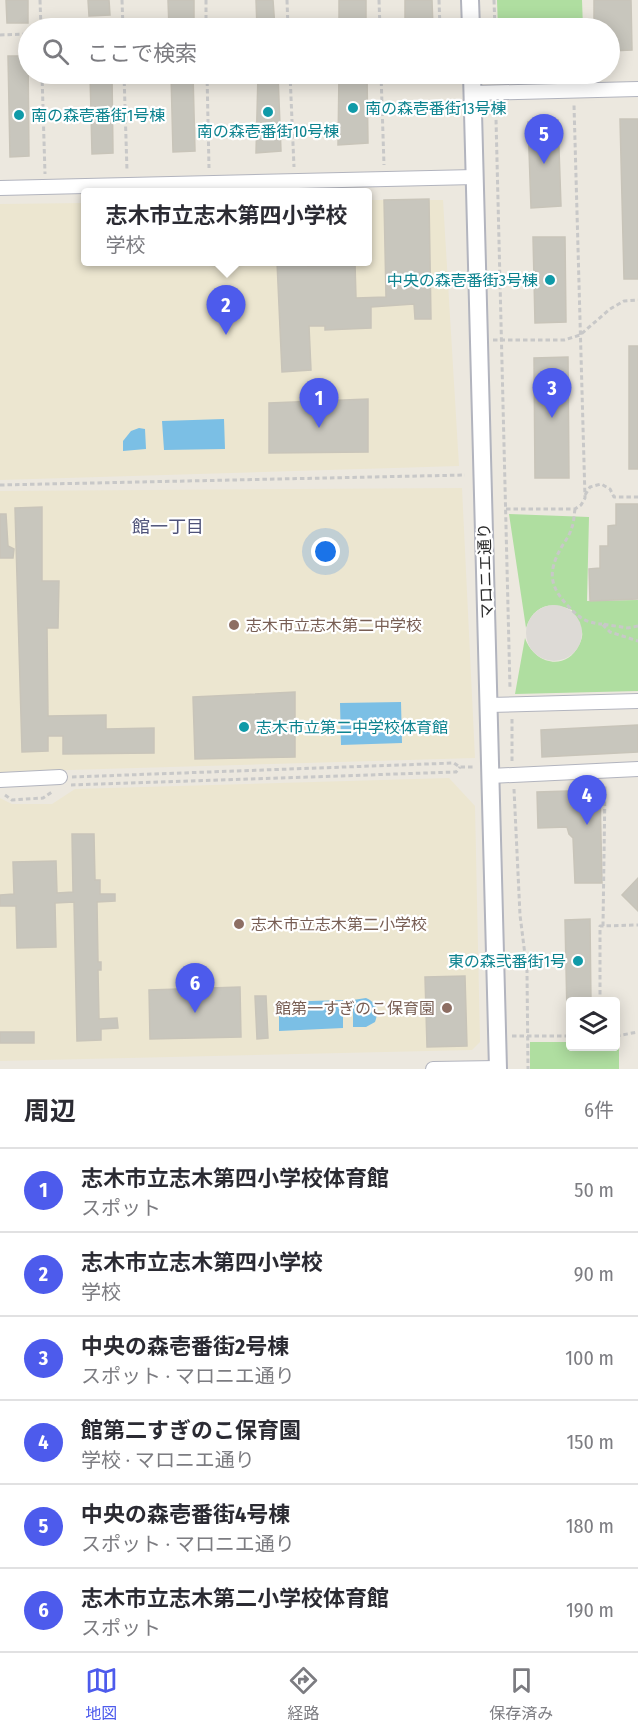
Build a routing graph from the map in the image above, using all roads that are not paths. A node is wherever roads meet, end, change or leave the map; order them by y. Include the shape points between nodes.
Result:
1 (470, 0) edge
2 (471, 18) edge
3 (472, 84) edge
4 (638, 89) edge
5 (472, 93) junction
6 (475, 177) junction
7 (0, 188) edge
8 (638, 701) edge
9 (489, 705) junction
10 (638, 770) edge
11 (484, 771) junction
12 (0, 780) edge
13 (61, 781) road end
14 (498, 1068) edge
15 (433, 1069) edge

1 - 2 street
3 - 5 street, マロニエ通り
4 - 5 street
5 - 6 street, マロニエ通り
6 - 7 street
6 - 9 street, マロニエ通り
8 - 9 street
9 - 11 street, マロニエ通り
10 - 11 street
11 - 14 street, マロニエ通り
12 - 13 street
14 - 15 street

